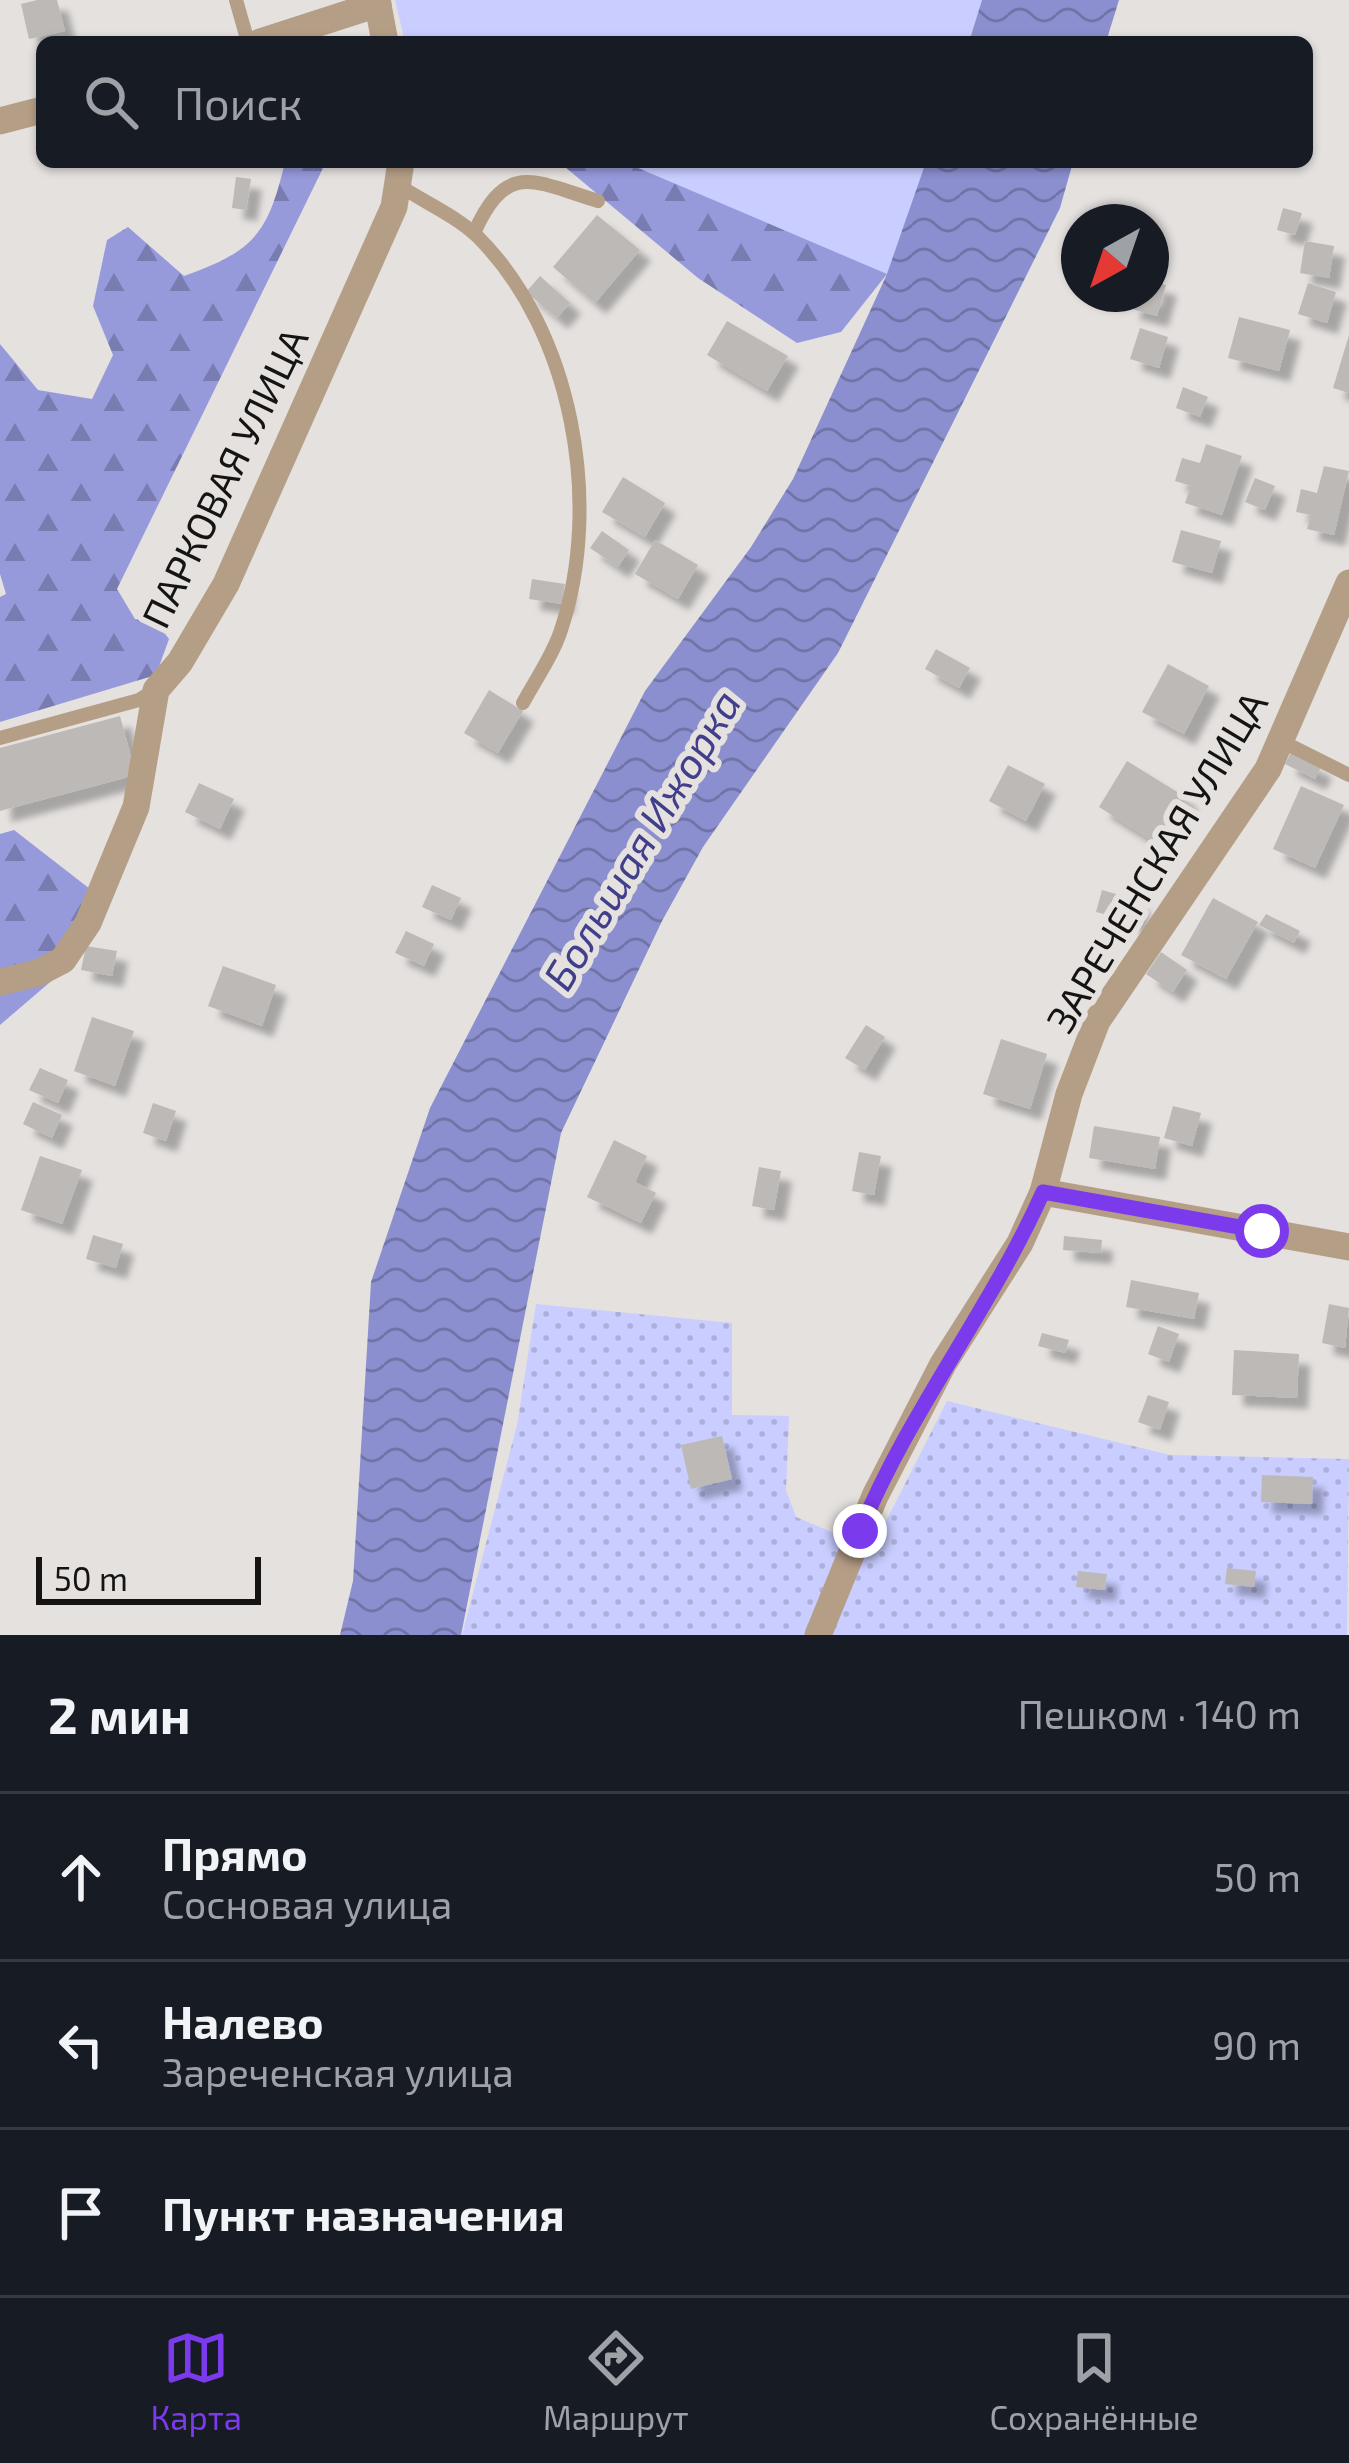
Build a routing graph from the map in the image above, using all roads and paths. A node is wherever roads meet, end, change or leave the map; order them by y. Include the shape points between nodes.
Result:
1 (236, 0) edge
2 (382, 1) edge
3 (246, 36) edge
4 (278, 36) edge
5 (385, 36) edge
6 (36, 112) edge
7 (0, 122) edge
8 (401, 174) edge
9 (598, 201) dead end
10 (474, 233) junction
11 (1349, 583) edge
12 (156, 690) junction
13 (523, 703) dead end
14 (0, 738) edge
15 (1283, 742) junction
16 (1349, 775) edge
17 (0, 982) edge
18 (1043, 1192) junction
19 (1349, 1246) edge
20 (818, 1635) edge

1 - 3 lane
2 - 4 street
2 - 5 street
6 - 7 street
8 - 10 lane
8 - 12 street, ПАРКОВАЯ УЛИЦА via 226,584
9 - 10 lane via 515,181 489,200
10 - 13 lane via 544,332 577,475 572,586 560,634
11 - 15 street, ЗАРЕЧЕНСКАЯ УЛИЦА
12 - 14 lane
12 - 17 street, ПАРКОВАЯ УЛИЦА via 136,807 88,923 63,960
15 - 16 lane
15 - 18 street, ЗАРЕЧЕНСКАЯ УЛИЦА via 1097,1021
18 - 19 street
18 - 20 street, ЗАРЕЧЕНСКАЯ УЛИЦА via 874,1496

